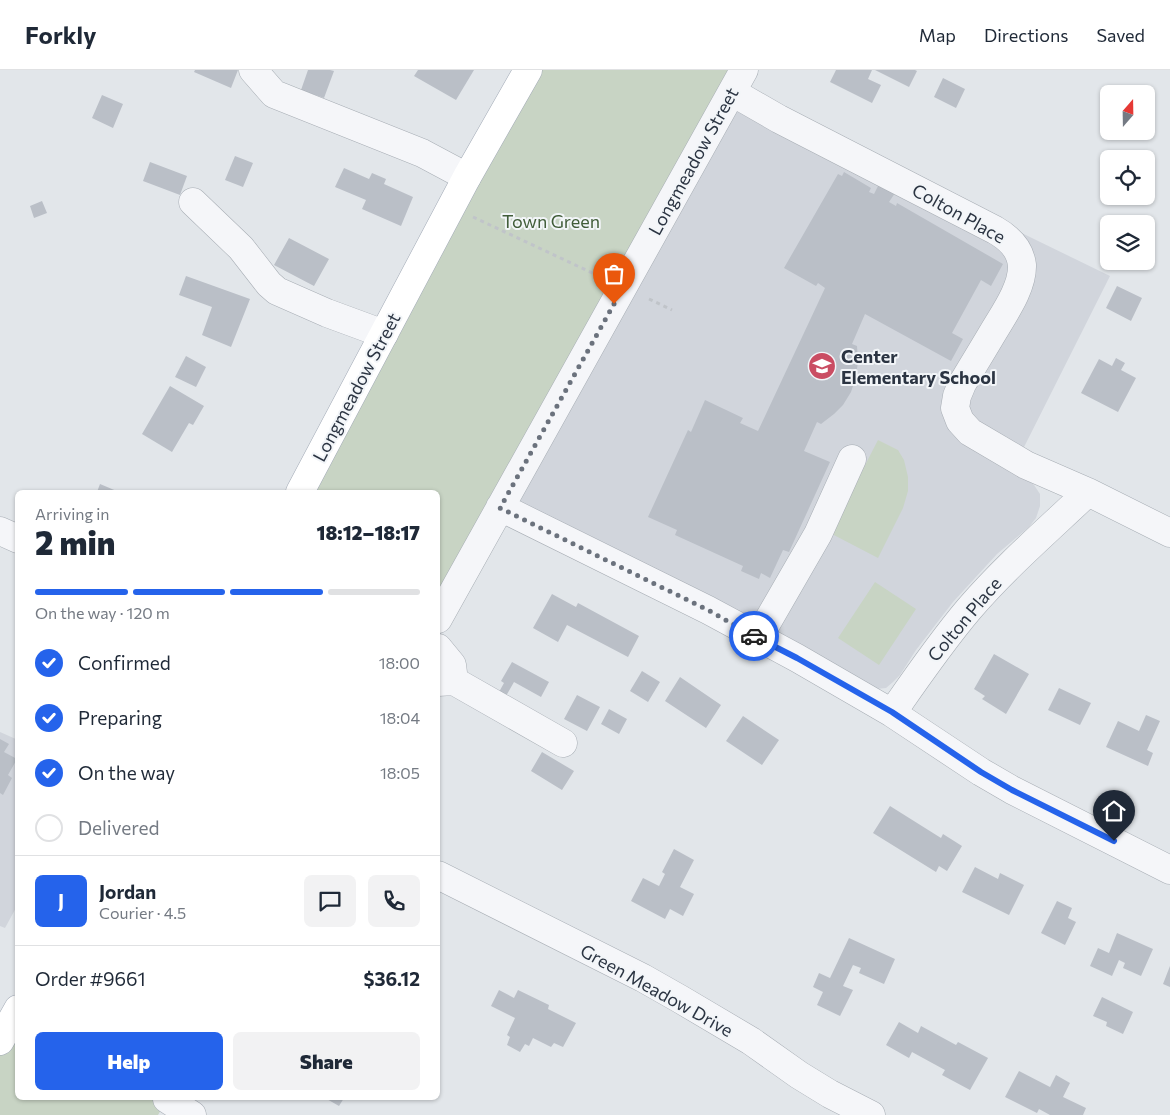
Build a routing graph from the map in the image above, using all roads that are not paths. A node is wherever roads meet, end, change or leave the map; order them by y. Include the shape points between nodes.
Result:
1 (253, 70) edge
2 (528, 70) edge
3 (738, 81) edge
4 (467, 177) junction
5 (193, 202) dead end
6 (384, 334) junction
7 (852, 458) dead end
8 (301, 490) edge
9 (1088, 492) junction
10 (500, 508) junction
11 (0, 531) edge
12 (1170, 533) edge
13 (15, 538) edge
14 (440, 615) edge
15 (758, 638) junction
16 (440, 650) edge
17 (446, 682) edge
18 (892, 712) junction
19 (563, 743) dead end
20 (1170, 870) edge
21 (440, 876) edge
22 (15, 1014) edge
23 (0, 1041) edge
24 (164, 1104) edge
25 (192, 1115) edge
26 (871, 1115) edge

1 - 4 street via 274,94 422,153
2 - 4 main road, Longmeadow Street
3 - 9 street, Colton Place via 779,119 1011,241 1022,267 1019,282 1012,300 962,384 955,402 956,412 970,432 980,439 1026,465
3 - 10 street, Longmeadow Street
4 - 6 main road, Longmeadow Street
5 - 6 street via 242,248 277,291
6 - 8 main road, Longmeadow Street
7 - 15 street via 818,534
9 - 12 street, Colton Place
9 - 18 street, Colton Place via 970,608
10 - 14 street, Longmeadow Street
10 - 15 street
11 - 13 street
15 - 18 street
16 - 17 street via 452,665
17 - 19 street
18 - 20 street via 1012,790
21 - 26 street, Green Meadow Drive via 672,994 751,1041 830,1094
22 - 23 main road
24 - 25 street

